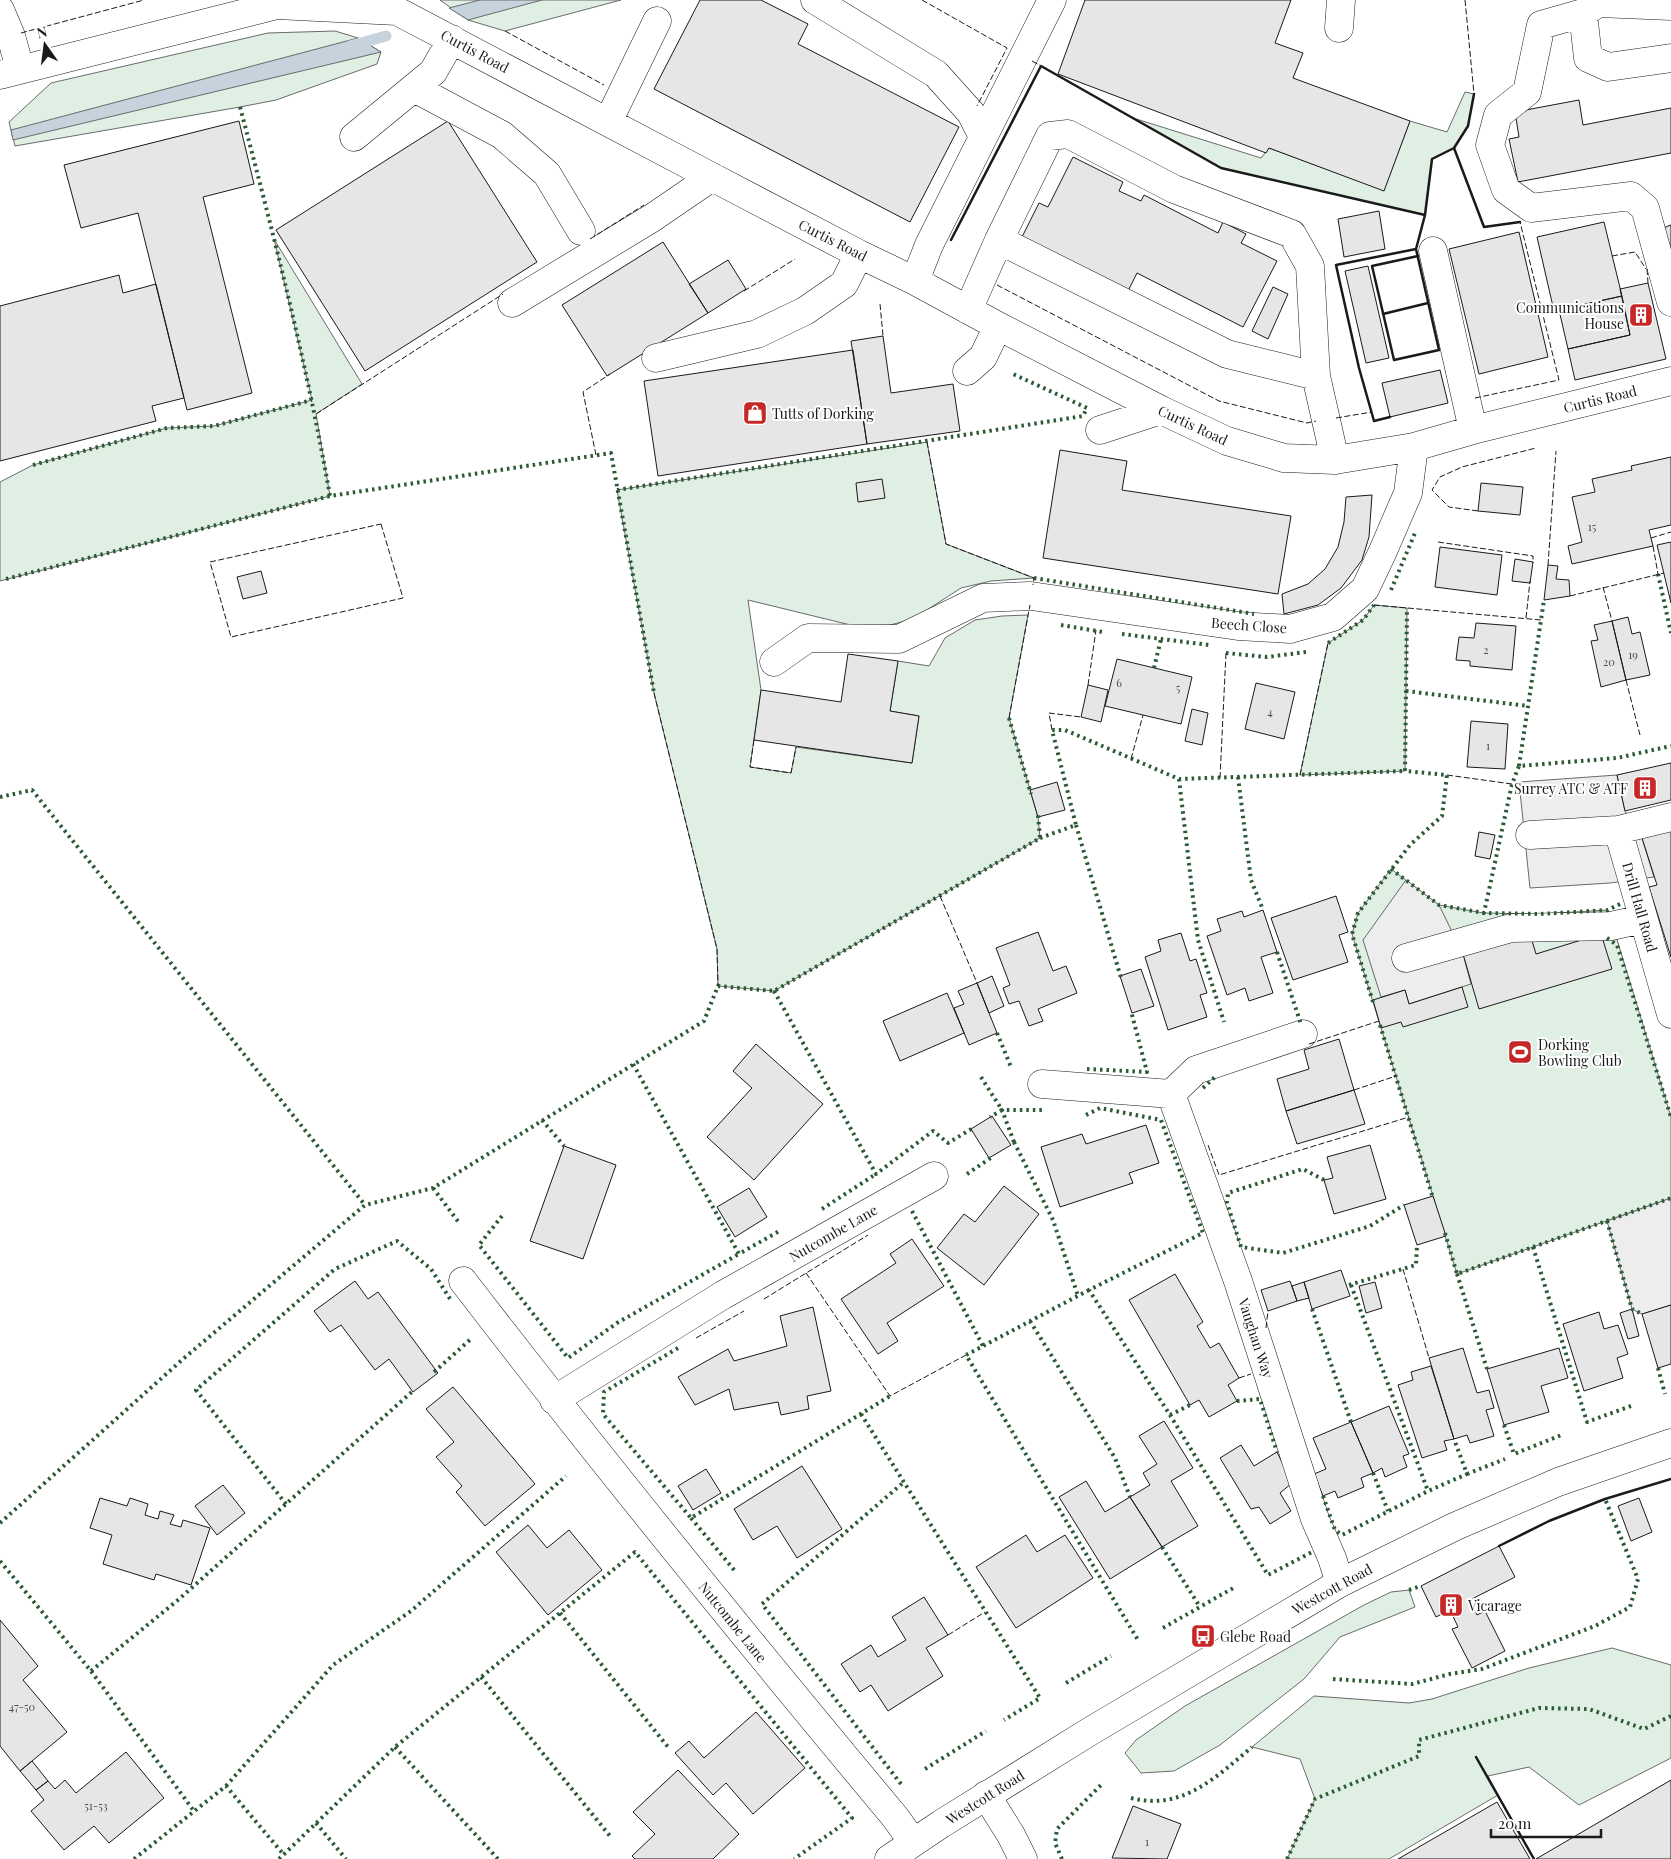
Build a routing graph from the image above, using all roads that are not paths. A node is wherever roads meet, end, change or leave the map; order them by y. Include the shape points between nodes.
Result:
1 (8, 0) edge
2 (814, 0) edge
3 (1052, 0) edge
4 (1341, 0) edge
5 (0, 2) edge
6 (399, 6) edge
7 (1671, 6) edge
8 (0, 10) edge
9 (1584, 13) junction
10 (657, 21) dead end
11 (1339, 28) dead end
12 (452, 39) junction
13 (1671, 58) edge
14 (10, 72) edge
15 (414, 88) junction
16 (608, 122) junction
17 (354, 137) dead end
18 (984, 137) junction
19 (712, 177) junction
20 (581, 231) dead end
21 (999, 240) junction
22 (1433, 251) dead end
23 (859, 254) junction
24 (915, 280) junction
25 (1671, 302) edge
26 (512, 303) dead end
27 (968, 310) junction
28 (998, 326) junction
29 (656, 358) dead end
30 (966, 371) dead end
31 (1316, 376) junction
32 (1671, 381) edge
33 (1161, 410) junction
34 (1100, 430) dead end
35 (1473, 430) junction
36 (1414, 446) junction
37 (1335, 460) junction
38 (774, 662) dead end
39 (1671, 817) edge
40 (1618, 830) junction
41 (1530, 835) dead end
42 (1643, 919) junction
43 (1406, 958) dead end
44 (1671, 1014) edge
45 (1304, 1034) dead end
46 (1042, 1084) dead end
47 (1171, 1094) junction
48 (934, 1176) dead end
49 (463, 1281) dead end
50 (554, 1400) junction
51 (1671, 1443) edge
52 (1340, 1583) junction
53 (986, 1795) junction
54 (913, 1842) junction
55 (889, 1859) edge
56 (1023, 1859) edge

1 - 5 street
2 - 18 street via 936,74 972,113
3 - 18 street
4 - 11 street
6 - 12 street, Curtis Road
6 - 14 street, Curtis Road via 277,5
7 - 9 street via 1598,3
8 - 14 street via 11,36
9 - 13 street via 1588,58 1608,67
9 - 25 street via 1541,25 1527,92 1498,115 1490,145 1506,190 1530,208 1631,196 1645,208
10 - 16 street
12 - 15 street via 433,72
12 - 16 street, Curtis Road
15 - 17 street
15 - 20 street via 502,135 547,174
16 - 19 street, Curtis Road
18 - 24 street via 929,245
19 - 23 street, Curtis Road
19 - 26 street via 652,218
21 - 27 street
21 - 31 street via 1227,354
21 - 31 street via 1050,136 1068,134 1174,189 1292,234 1310,266
22 - 35 street
23 - 24 street, Curtis Road
23 - 29 street via 844,284 805,311 757,334
24 - 27 street, Curtis Road
27 - 28 street, Curtis Road
28 - 30 street via 983,357
28 - 33 street, Curtis Road
31 - 37 street
32 - 35 street, Curtis Road
33 - 34 street
33 - 37 street, Curtis Road via 1227,441 1284,458
35 - 36 street, Curtis Road
36 - 37 street, Curtis Road
36 - 38 street, Beech Close via 1408,493 1383,551 1365,589 1333,618 1290,629 1238,626 1031,596 983,598 899,639 808,638
39 - 40 street
40 - 41 street
40 - 42 street, Drill Hall Road
42 - 43 street via 1611,926 1511,928
42 - 44 street, Drill Hall Road
45 - 47 street via 1196,1070
46 - 47 street
47 - 52 street, Vaughan Way via 1238,1281 1315,1519
48 - 50 street, Nutcombe Lane via 723,1295
49 - 50 street, Nutcombe Lane
50 - 54 street, Nutcombe Lane
51 - 52 street, Westcott Road via 1558,1482 1456,1526
52 - 53 street, Westcott Road
53 - 54 street, Westcott Road
53 - 56 street
54 - 55 street, Westcott Road

